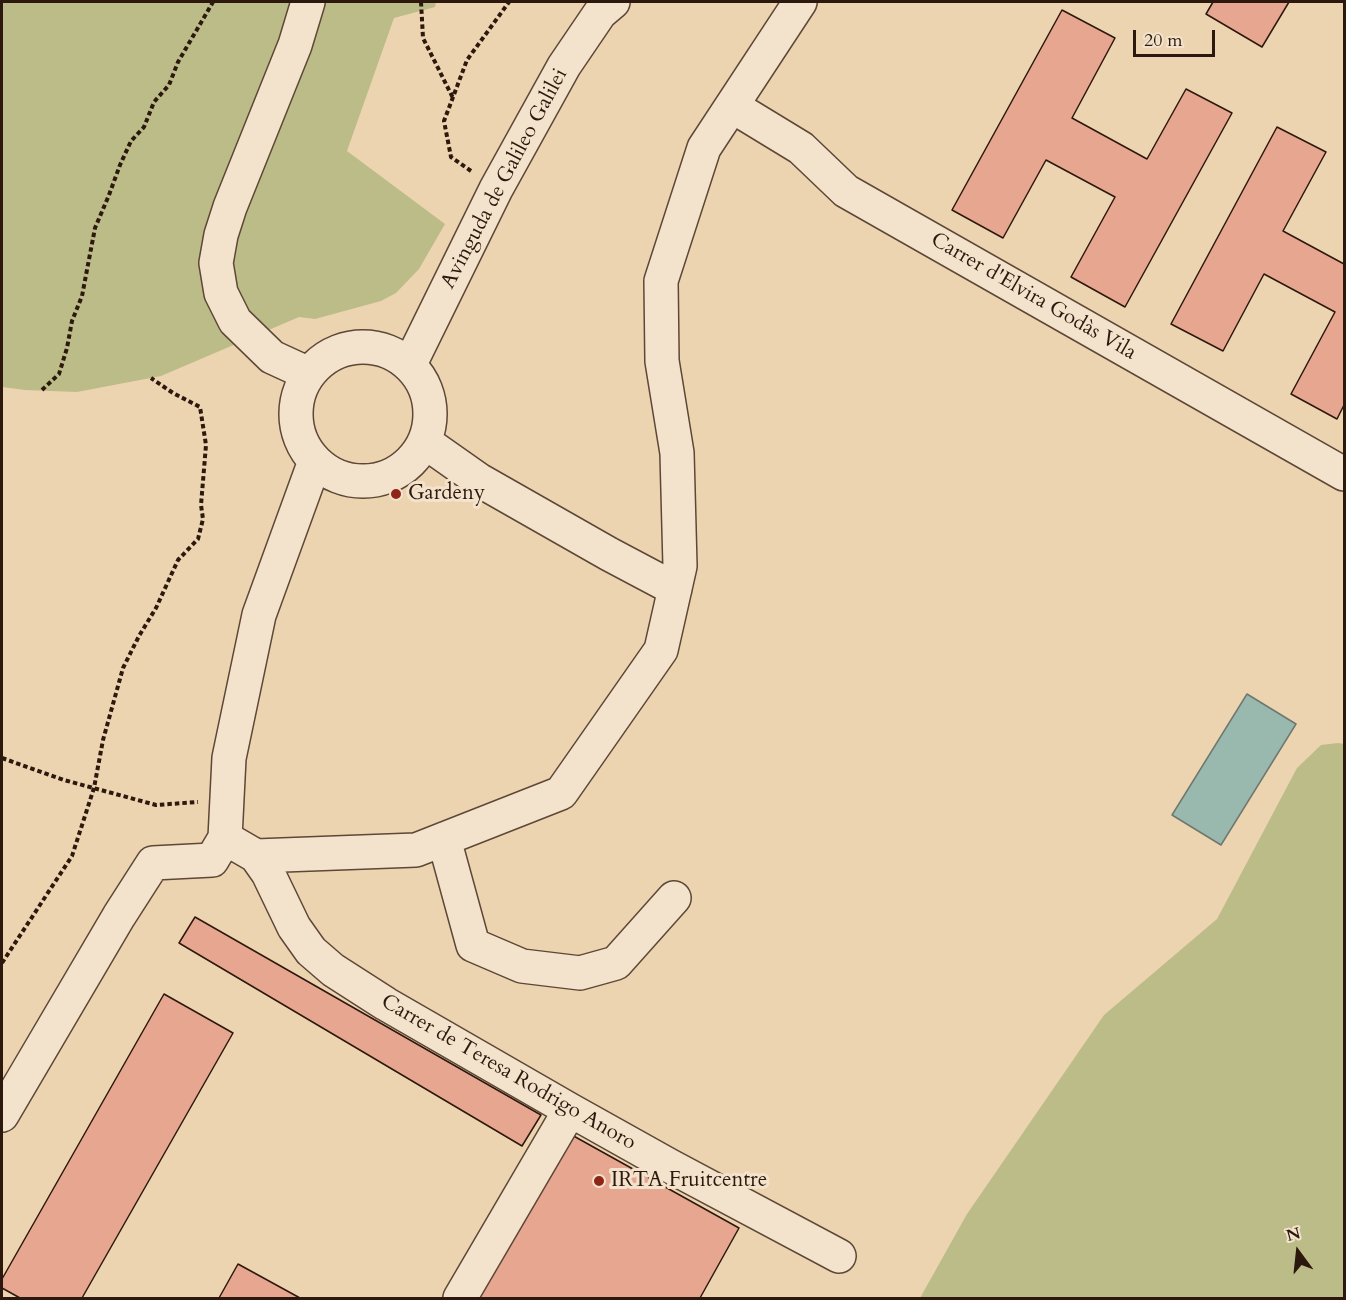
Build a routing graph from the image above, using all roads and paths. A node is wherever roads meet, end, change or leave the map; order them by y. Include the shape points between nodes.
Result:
1 (213, 2) edge
2 (308, 2) edge
3 (421, 2) edge
4 (509, 2) edge
5 (613, 2) edge
6 (800, 2) edge
7 (453, 98) junction
8 (732, 106) junction
9 (496, 189) junction
10 (410, 364) junction
11 (309, 374) junction
12 (151, 378) dead end
13 (42, 390) dead end
14 (425, 442) junction
15 (315, 461) junction
16 (1344, 474) edge
17 (675, 589) junction
18 (2, 758) edge
19 (94, 788) junction
20 (227, 800) junction
21 (444, 839) junction
22 (219, 849) junction
23 (256, 856) junction
24 (674, 898) dead end
25 (2, 963) edge
26 (570, 1110) junction
27 (2, 1115) edge
28 (839, 1256) dead end
29 (460, 1299) edge

1 - 13 path via 120,165 95,228 82,296 59,374
2 - 11 street via 295,45 230,207 216,263 221,293 235,321 272,357
3 - 7 path via 423,38
4 - 7 path via 467,60
5 - 9 street, Avinguda de Galileo Galilei via 600,13 564,66
6 - 8 street
7 - 9 path via 444,121 451,157
8 - 16 street, Carrer d'Elvira Godàs Vila via 801,148 846,191
8 - 17 street via 704,148 661,281 662,361 677,453 680,566
9 - 10 street, Avinguda de Galileo Galilei
10 - 11 street via 391,352 369,346 346,348 325,358
10 - 14 street via 423,381 430,401 431,422
11 - 15 street via 298,397 296,422 304,447
12 - 19 path via 200,406 206,445 203,519 198,539 178,560 123,668 102,740
14 - 15 street via 413,460 395,473 375,480 353,480 333,474
14 - 17 street via 479,480
15 - 20 street via 259,615 229,758
17 - 21 street via 661,650 561,793
18 - 19 path
19 - 20 path via 156,805
19 - 25 path via 72,856
20 - 22 street
21 - 23 street via 416,850
21 - 24 street via 473,945 522,966 580,973 616,963
22 - 23 street
22 - 27 street via 153,863
23 - 26 street, Carrer de Teresa Rodrigo Anoro via 294,927 311,951 333,969
26 - 28 street, Carrer de Teresa Rodrigo Anoro
26 - 29 street

